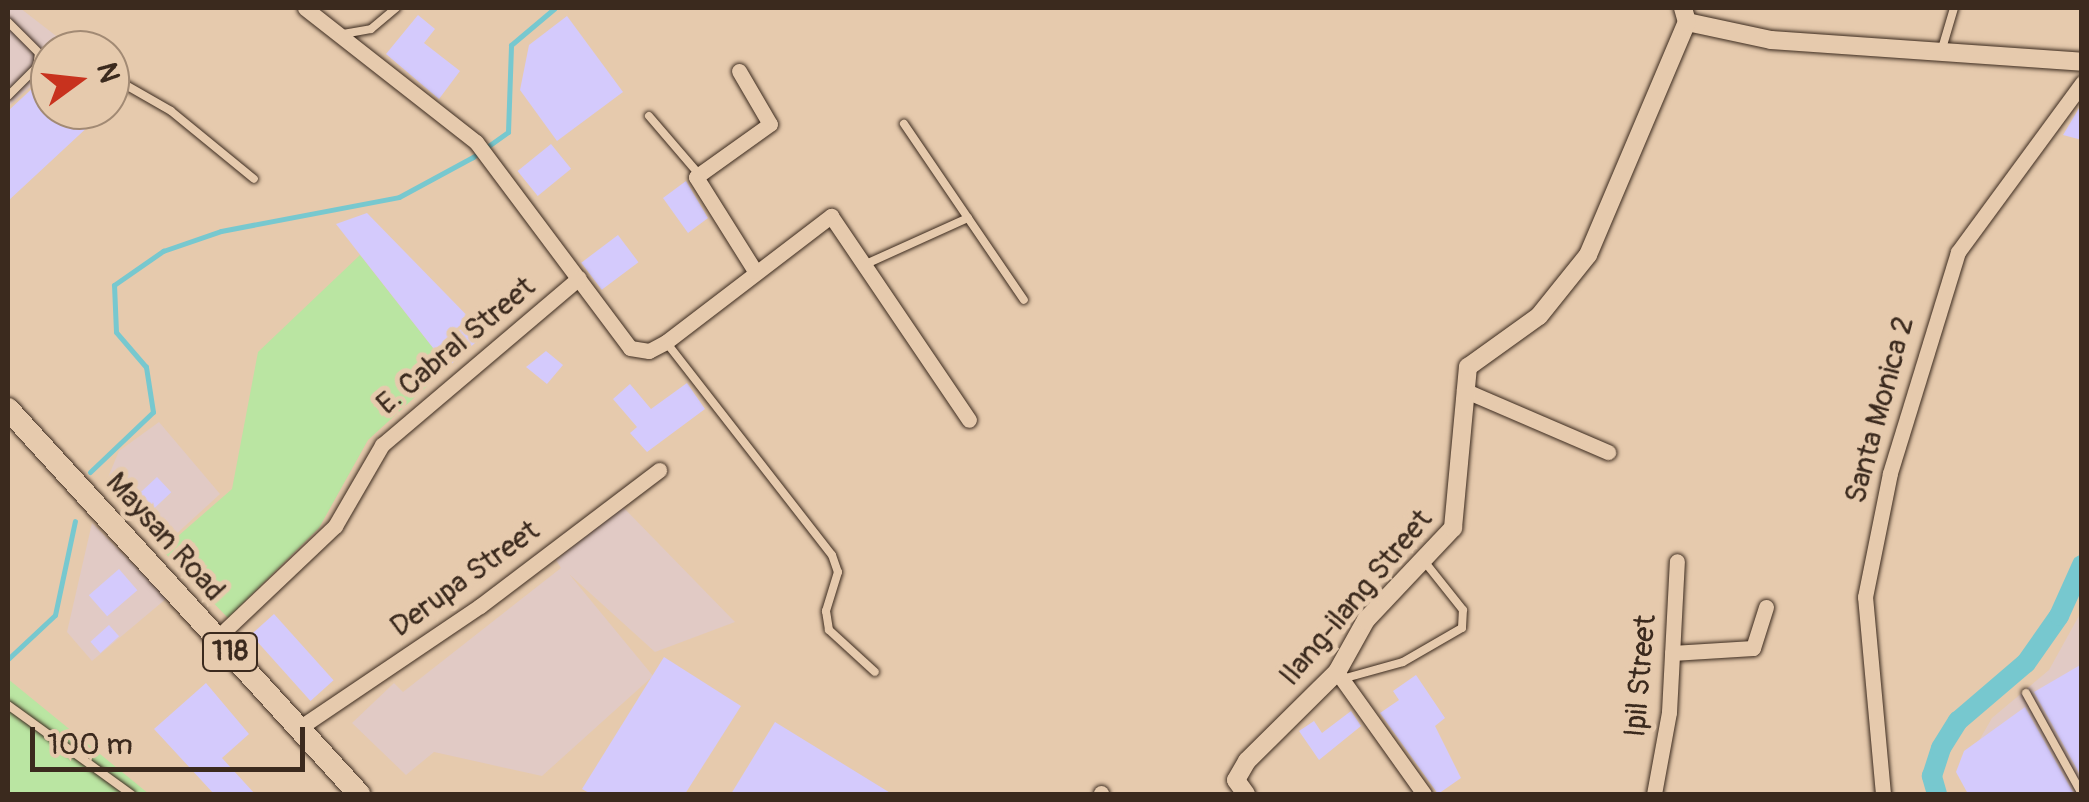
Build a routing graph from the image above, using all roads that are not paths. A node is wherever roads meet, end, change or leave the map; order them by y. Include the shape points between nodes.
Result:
1 (305, 8) edge
2 (396, 8) edge
3 (1954, 8) edge
4 (1685, 14) edge
5 (8, 22) edge
6 (338, 35) junction
7 (30, 44) edge
8 (1941, 52) junction
9 (2082, 62) edge
10 (739, 71) dead end
11 (30, 75) edge
12 (2082, 83) edge
13 (130, 87) edge
14 (8, 96) edge
15 (648, 116) dead end
16 (904, 124) dead end
17 (697, 172) junction
18 (254, 179) dead end
19 (968, 218) junction
20 (866, 264) junction
21 (755, 271) junction
22 (579, 278) junction
23 (1024, 300) dead end
24 (666, 342) junction
25 (1464, 390) junction
26 (8, 409) edge
27 (969, 420) dead end
28 (1608, 452) dead end
29 (659, 470) dead end
30 (1423, 561) junction
31 (1677, 562) dead end
32 (1766, 607) dead end
33 (217, 638) junction
34 (1672, 653) junction
35 (876, 672) dead end
36 (1340, 675) junction
37 (2026, 693) dead end
38 (8, 705) edge
39 (299, 728) junction
40 (132, 794) edge
41 (359, 794) edge
42 (1246, 794) edge
43 (1424, 794) edge
44 (1654, 794) edge
45 (1882, 794) edge
46 (2082, 794) edge

1 - 6 street
2 - 6 lane via 371,29
3 - 8 lane
4 - 8 street via 1771,40
4 - 25 street, Ilang-ilang Street via 1588,256 1539,316 1478,354
5 - 7 lane
6 - 22 street via 476,142
8 - 9 street
10 - 17 street via 770,124
11 - 14 lane
12 - 45 street, Santa Monica 2 via 1958,252 1890,473 1865,597
13 - 18 lane via 171,111
15 - 17 lane
16 - 19 lane
17 - 21 street
19 - 20 lane
19 - 23 lane
20 - 21 street via 832,216
20 - 27 street
21 - 24 street
22 - 24 street via 630,348 649,351
22 - 33 street, E. Cabral Street via 382,445 335,526
24 - 35 lane via 832,556 838,572 826,611 829,630
25 - 28 street
25 - 30 street, Ilang-ilang Street via 1458,519
26 - 33 main road, Maysan Road / 118
29 - 39 street, Derupa Street via 480,606
30 - 36 street, Ilang-ilang Street via 1366,620
30 - 36 lane via 1463,610 1462,628 1403,662
31 - 34 street, Ipil Street
32 - 34 street via 1753,648
33 - 39 main road, Maysan Road / 118
34 - 44 street, Ipil Street
36 - 42 street, Ilang-ilang Street via 1247,762 1236,780
36 - 43 street
37 - 46 lane
38 - 40 lane
39 - 41 main road, Maysan Road / 118

